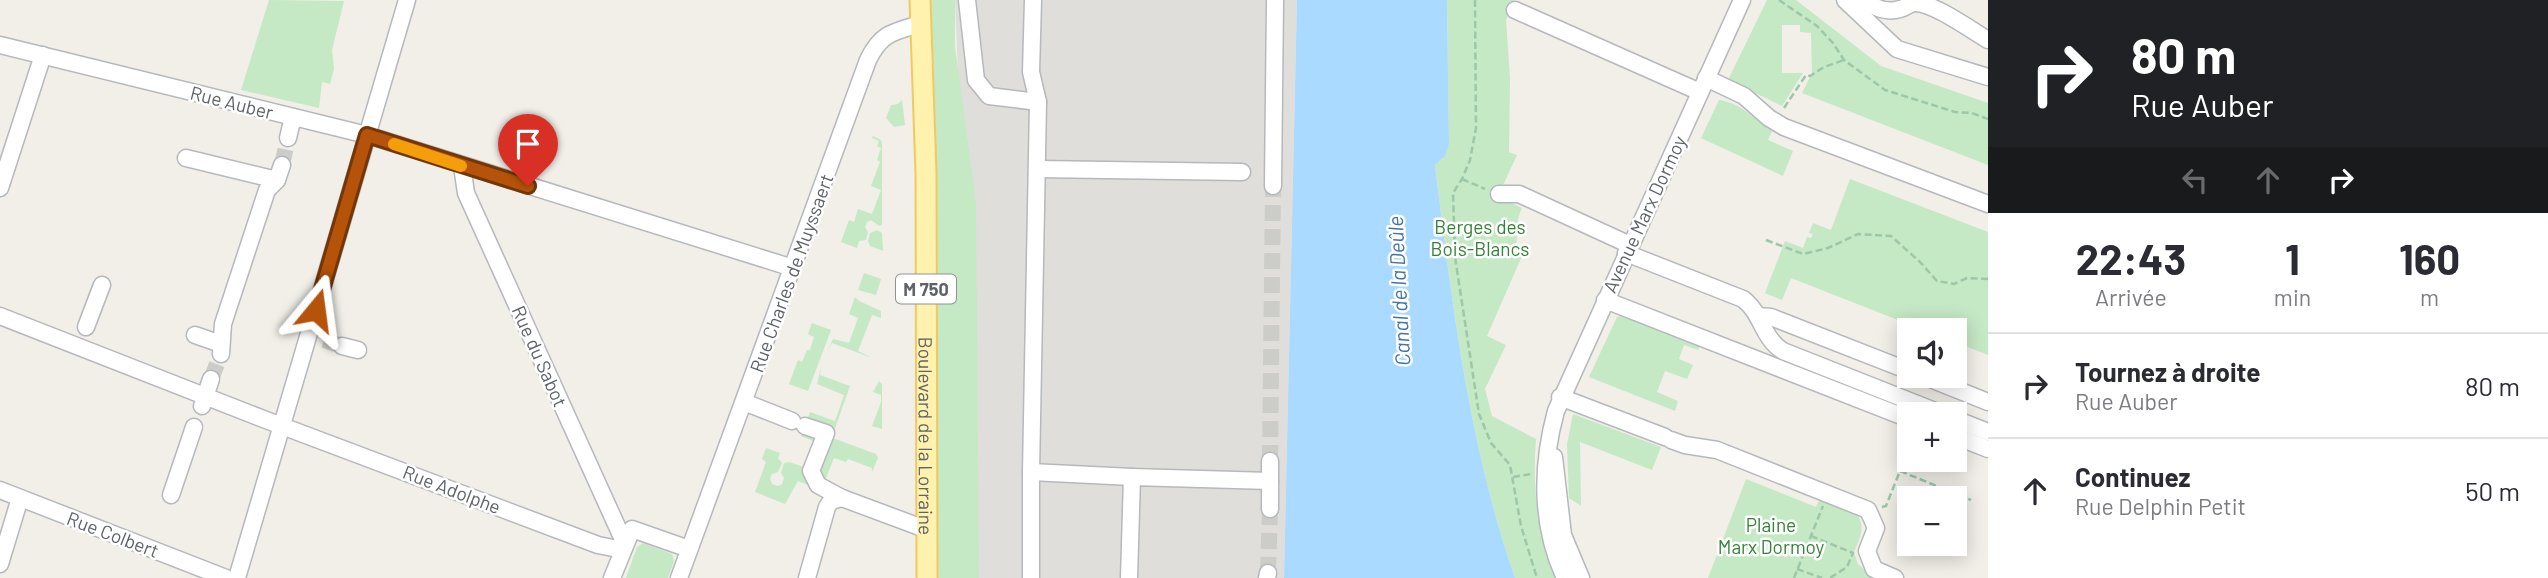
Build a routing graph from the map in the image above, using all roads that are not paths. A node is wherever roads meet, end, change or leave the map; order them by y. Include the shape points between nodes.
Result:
1 (407, 0) edge
2 (920, 0) edge
3 (967, 0) edge
4 (1033, 0) edge
5 (1275, 0) edge
6 (1742, 0) edge
7 (1845, 0) edge
8 (1865, 0) edge
9 (1515, 10) dead end
10 (920, 24) junction
11 (1988, 40) edge
12 (0, 45) edge
13 (43, 55) junction
14 (1988, 77) edge
15 (1703, 85) junction
16 (1038, 102) junction
17 (293, 117) junction
18 (367, 135) junction
19 (288, 138) tunnel mouth
20 (186, 158) dead end
21 (462, 166) junction
22 (1038, 169) junction
23 (1241, 172) dead end
24 (275, 178) junction
25 (237, 181) dead end
26 (1273, 186) tunnel mouth
27 (0, 188) edge
28 (1499, 194) road end
29 (1988, 204) edge
30 (1628, 249) junction
31 (793, 268) junction
32 (102, 285) dead end
33 (1605, 300) junction
34 (0, 316) edge
35 (1758, 316) junction
36 (195, 335) dead end
37 (83, 337) junction
38 (1897, 366) edge
39 (1953, 388) edge
40 (1560, 397) junction
41 (744, 402) junction
42 (1912, 402) edge
43 (1988, 402) edge
44 (1897, 414) edge
45 (1967, 424) edge
46 (282, 426) junction
47 (194, 427) dead end
48 (1550, 430) junction
49 (1988, 432) edge
50 (1967, 441) edge
51 (1988, 449) edge
52 (1270, 461) tunnel mouth
53 (1031, 472) junction
54 (1132, 477) junction
55 (1270, 481) junction
56 (0, 490) edge
57 (171, 495) dead end
58 (20, 498) junction
59 (842, 498) junction
60 (1270, 509) tunnel mouth
61 (928, 530) junction
62 (624, 547) junction
63 (689, 548) junction
64 (0, 564) edge
65 (226, 578) edge
66 (237, 578) edge
67 (612, 578) edge
68 (679, 578) edge
69 (807, 578) edge
70 (927, 578) edge
71 (1031, 578) edge
72 (1129, 578) edge
73 (1565, 578) edge
74 (1581, 578) edge
75 (1895, 578) edge

1 - 18 street
2 - 10 main road, Boulevard de la Lorraine / M 750
3 - 16 street via 976,80 989,96
4 - 16 street via 1031,72
5 - 26 street
6 - 15 street, Avenue Marx Dormoy
7 - 14 street via 1897,49
8 - 11 street via 1886,10 1900,10 1912,3 1926,5
9 - 15 street
10 - 31 street, Rue Charles de Muyssaert via 883,37 860,65
10 - 61 main road, Boulevard de la Lorraine / M 750 via 926,173
12 - 13 street, Rue Auber
13 - 17 street, Rue Auber
13 - 27 street
15 - 29 street via 1744,96 1776,123
15 - 30 street, Avenue Marx Dormoy
16 - 22 street
17 - 18 street, Rue Auber
17 - 19 street
18 - 21 street, Rue Auber
18 - 46 street via 316,337
20 - 24 street
21 - 31 street, Rue Auber
21 - 62 street, Rue du Sabot via 466,193
22 - 23 street
22 - 53 street
24 - 25 street
24 - 36 street via 223,324 221,349
28 - 30 street via 1519,194
30 - 33 street, Avenue Marx Dormoy
30 - 35 street via 1744,299
31 - 41 street, Rue Charles de Muyssaert
32 - 37 street
33 - 40 street, Avenue Marx Dormoy
33 - 44 street
34 - 37 street, Rue Adolphe
35 - 38 street
35 - 42 street via 1766,336 1783,351
37 - 46 street, Rue Adolphe
39 - 43 street
40 - 48 street, Avenue Marx Dormoy
40 - 75 street via 1685,445 1717,450 1868,510 1876,528 1867,551 1870,560 1874,569
41 - 59 street via 825,433 812,476 818,485
41 - 63 street, Rue Charles de Muyssaert
45 - 49 street
46 - 62 street, Rue Adolphe via 598,545
46 - 66 street
47 - 57 street
48 - 73 street, Avenue Marx Dormoy via 1546,506
48 - 74 street, Avenue Marx Dormoy via 1560,518
50 - 51 street
52 - 55 street
53 - 54 street
53 - 71 street
54 - 55 street
54 - 72 street
55 - 60 street
56 - 58 street, Rue Colbert
58 - 64 street
58 - 65 street, Rue Colbert
59 - 61 street
59 - 69 street via 827,506
61 - 70 main road, Boulevard de la Lorraine / M 750
62 - 63 street via 632,528
62 - 67 street
63 - 68 street, Rue Charles de Muyssaert

